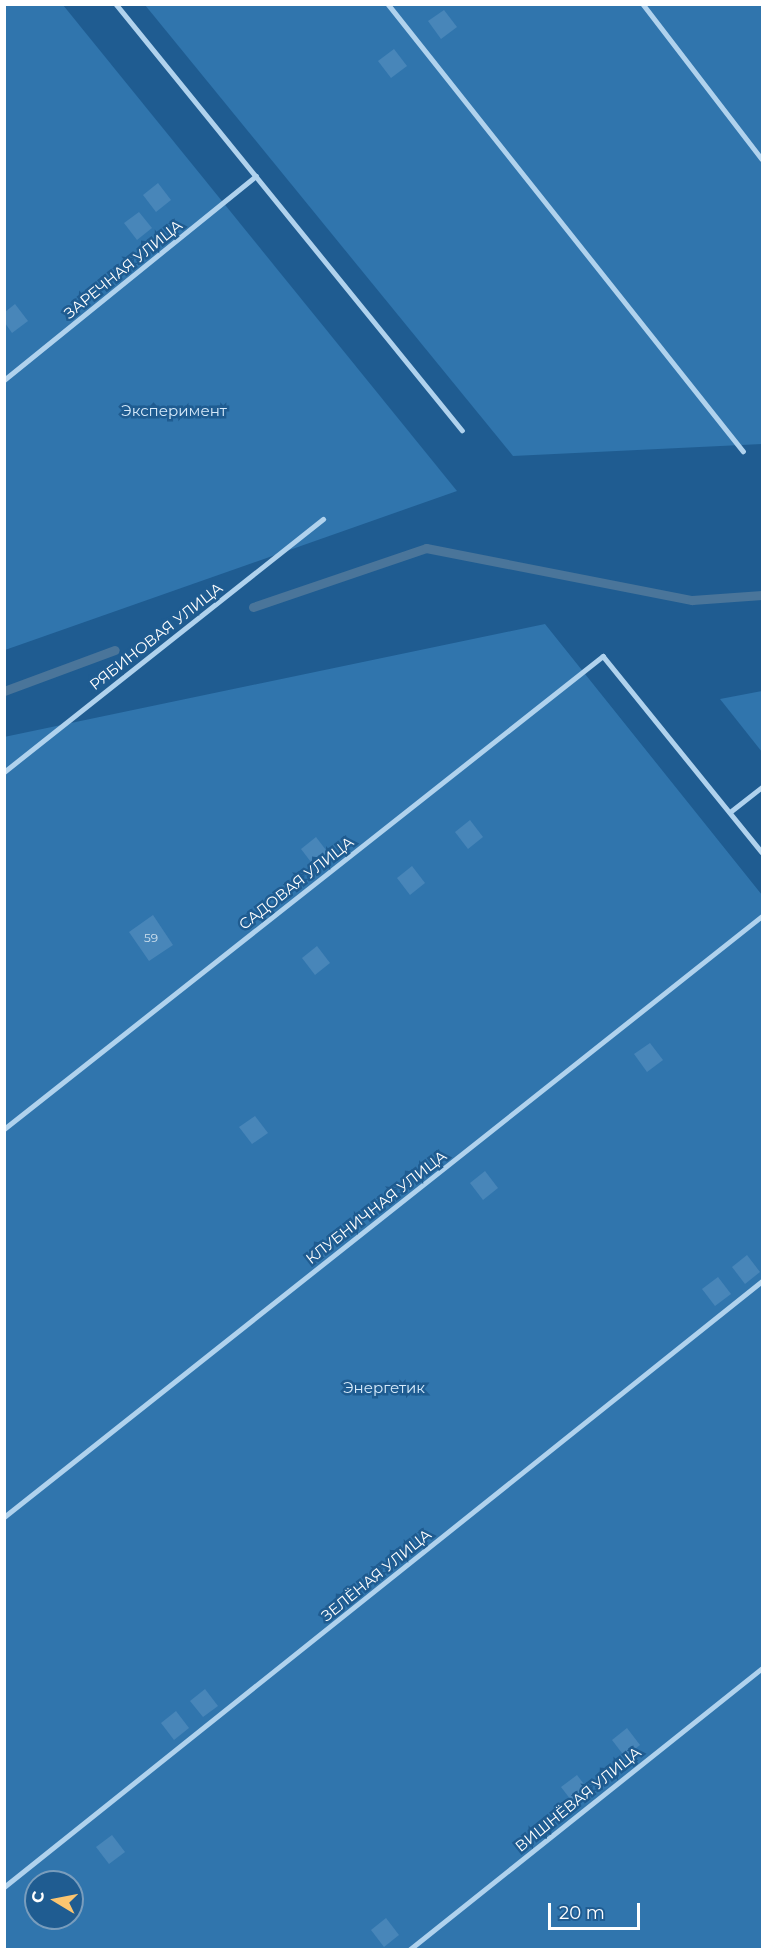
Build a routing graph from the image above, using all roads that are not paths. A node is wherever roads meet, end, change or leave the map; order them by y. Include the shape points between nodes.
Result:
1 (116, 4) edge
2 (388, 4) edge
3 (643, 4) edge
4 (762, 159) edge
5 (256, 176) junction
6 (4, 380) edge
7 (462, 430) dead end
8 (743, 451) dead end
9 (323, 519) dead end
10 (4, 772) edge
11 (762, 787) edge
12 (730, 812) junction
13 (762, 852) edge
14 (762, 916) edge
15 (4, 1129) edge
16 (762, 1281) edge
17 (4, 1517) edge
18 (762, 1668) edge
19 (4, 1887) edge
20 (409, 1950) edge

1 - 5 lane
2 - 8 lane
3 - 4 lane
5 - 6 lane, ЗАРЕЧНАЯ УЛИЦА
5 - 7 lane
9 - 10 lane, РЯБИНОВАЯ УЛИЦА
11 - 12 lane
12 - 13 lane
12 - 15 lane, САДОВАЯ УЛИЦА via 603,656
14 - 17 lane, КЛУБНИЧНАЯ УЛИЦА
16 - 19 lane, ЗЕЛЁНАЯ УЛИЦА
18 - 20 lane, ВИШНЁВАЯ УЛИЦА

